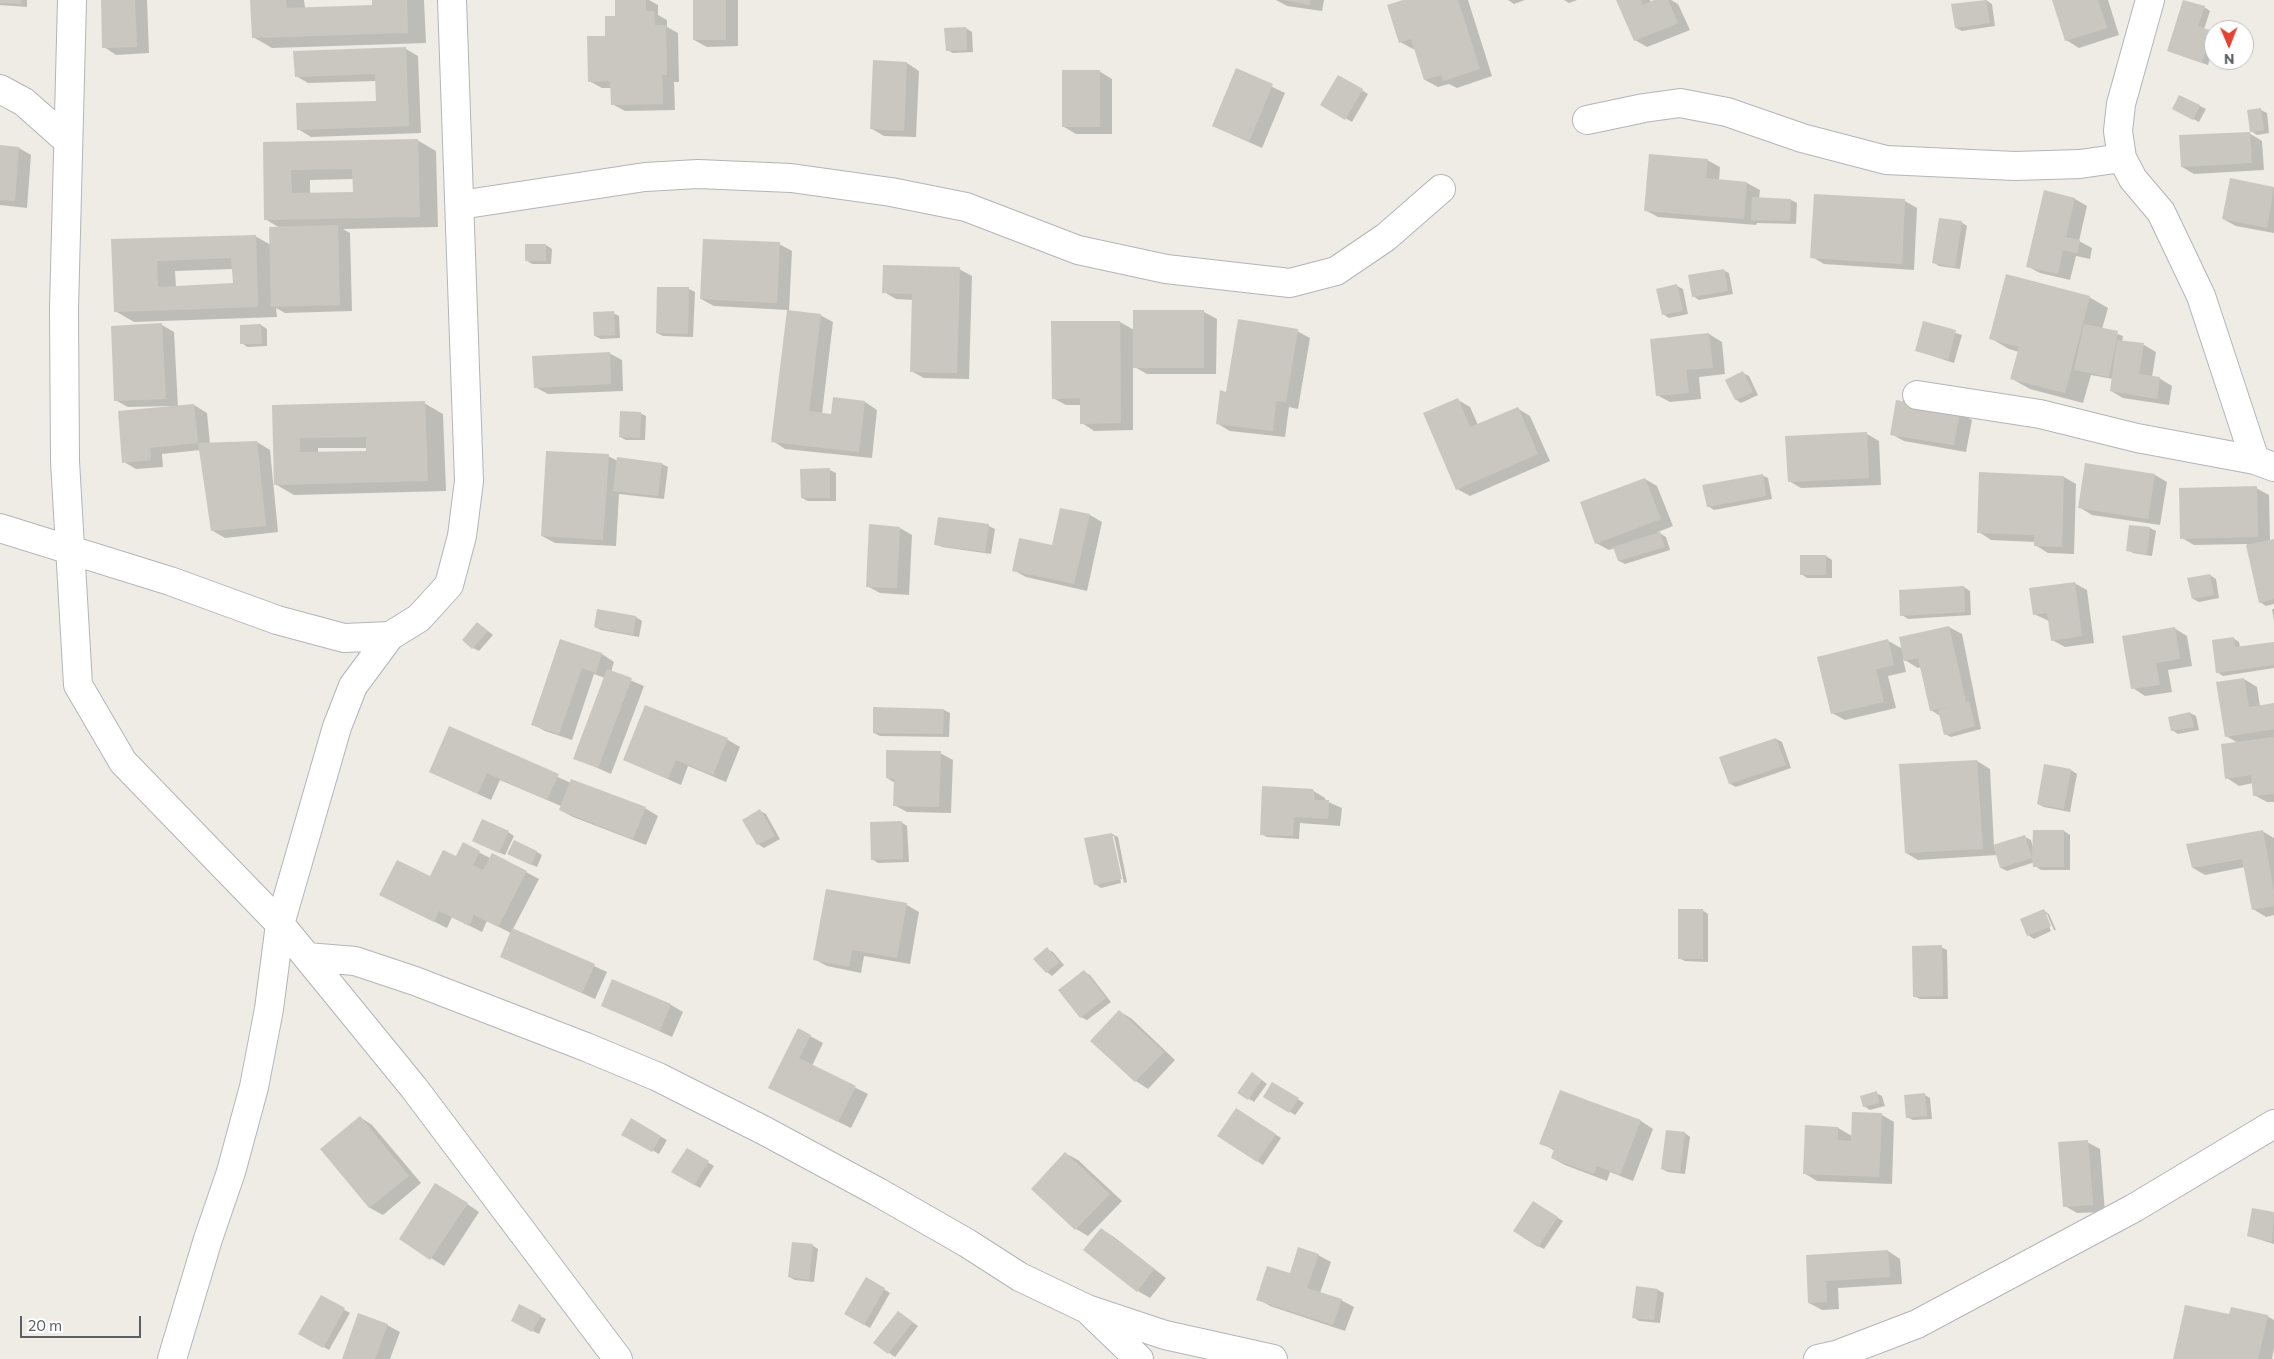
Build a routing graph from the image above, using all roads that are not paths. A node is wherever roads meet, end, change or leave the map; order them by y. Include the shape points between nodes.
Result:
1 (72, 0) edge
2 (452, 0) edge
3 (2150, 0) edge
4 (0, 89) edge
5 (1587, 120) dead end
6 (68, 142) junction
7 (2122, 158) junction
8 (1441, 189) dead end
9 (460, 205) junction
10 (1917, 395) dead end
11 (2265, 463) edge
12 (0, 528) edge
13 (71, 550) junction
14 (390, 636) junction
15 (280, 924) junction
16 (307, 957) junction
17 (2274, 1124) edge
18 (1087, 1309) junction
19 (172, 1359) edge
20 (618, 1359) edge
21 (1139, 1359) edge
22 (1273, 1359) edge
23 (1818, 1359) edge

1 - 6 street
2 - 9 street
3 - 7 street via 2121,104 2118,131
4 - 6 street via 24,102
5 - 7 street via 1680,103 1728,112 1802,138 1886,160 2015,166 2080,164
6 - 13 street via 64,328
7 - 11 street via 2133,180 2161,212 2201,296
8 - 9 street via 1386,236 1336,272 1290,283 1166,269 1078,250 966,206 791,178 698,174 645,177
9 - 14 street via 469,481 462,536 450,585 419,618
10 - 11 street via 2040,414 2137,438
12 - 13 street
13 - 14 street via 170,581 276,620 344,638
13 - 15 street via 78,685 123,762
14 - 15 street via 353,686 337,727
15 - 16 street
15 - 19 street via 269,1009 254,1087 231,1172
16 - 18 street via 355,961 415,981 658,1077 869,1187 1020,1277
16 - 20 street via 414,1088
17 - 23 street via 2134,1208 1918,1324
18 - 21 street
18 - 22 street via 1165,1335

